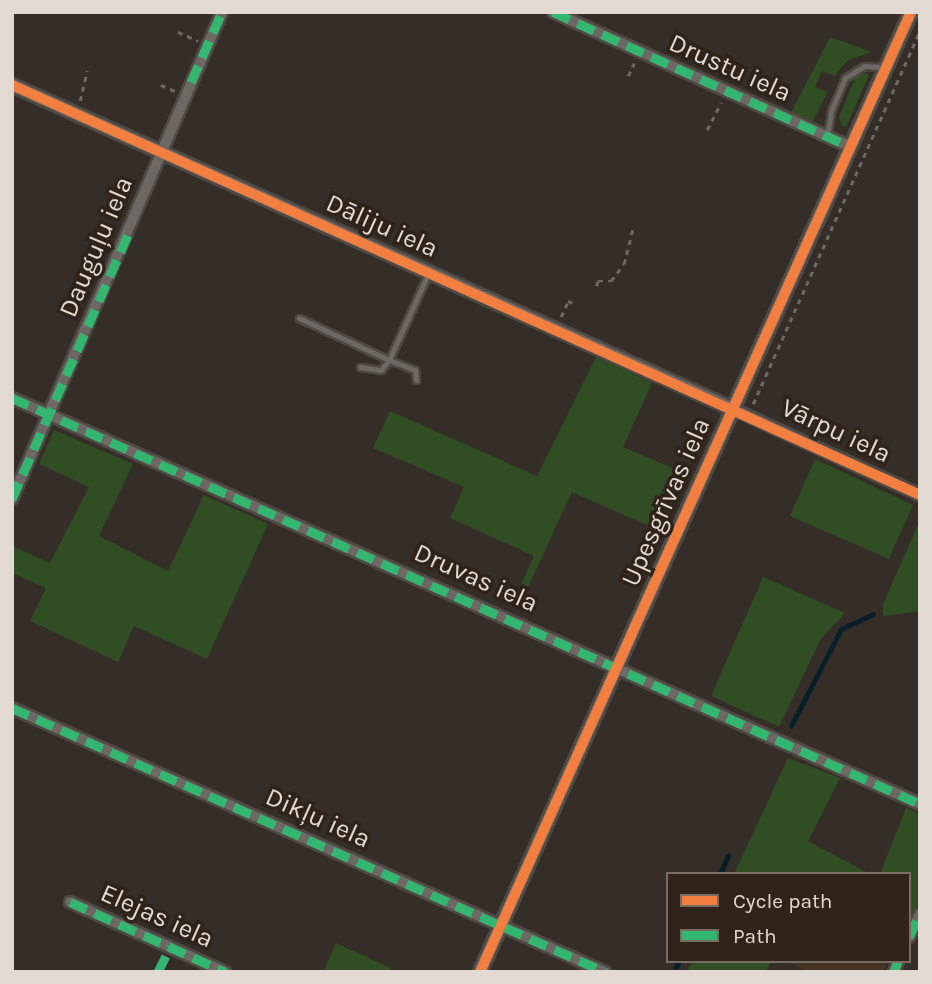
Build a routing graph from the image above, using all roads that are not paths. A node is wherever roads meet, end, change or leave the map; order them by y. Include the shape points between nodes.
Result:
1 (222, 12) edge
2 (553, 12) edge
3 (911, 12) edge
4 (886, 67) junction
5 (12, 85) edge
6 (827, 137) junction
7 (850, 147) junction
8 (160, 152) junction
9 (429, 272) junction
10 (299, 318) dead end
11 (389, 360) junction
12 (360, 367) dead end
13 (416, 380) dead end
14 (12, 398) edge
15 (733, 409) junction
16 (50, 412) junction
17 (920, 495) edge
18 (12, 499) edge
19 (617, 666) junction
20 (12, 708) edge
21 (920, 804) edge
22 (70, 902) dead end
23 (920, 914) edge
24 (501, 924) junction
25 (911, 933) edge
26 (225, 972) edge
27 (480, 972) edge
28 (605, 972) edge

1 - 8 street, Dauguļu iela
2 - 6 street, Drustu iela
3 - 4 street, Upesgrīvas iela
4 - 6 lane via 864,66 845,78 831,111
4 - 7 street, Upesgrīvas iela
5 - 8 street, Dāliju iela
6 - 7 street, Drustu iela
7 - 15 street, Upesgrīvas iela
8 - 9 street, Dāliju iela
8 - 16 street, Dauguļu iela
9 - 11 lane
9 - 15 street, Dāliju iela
10 - 11 lane
11 - 12 lane via 381,370
11 - 13 lane via 415,370
14 - 16 street, Druvas iela
15 - 17 street, Vārpu iela
15 - 19 street, Upesgrīvas iela
16 - 18 street, Dauguļu iela
16 - 19 street, Druvas iela
19 - 21 street, Druvas iela
19 - 24 street, Upesgrīvas iela
20 - 24 street, Dikļu iela
22 - 26 street, Elejas iela
23 - 25 street
24 - 27 street, Upesgrīvas iela
24 - 28 street, Dikļu iela

